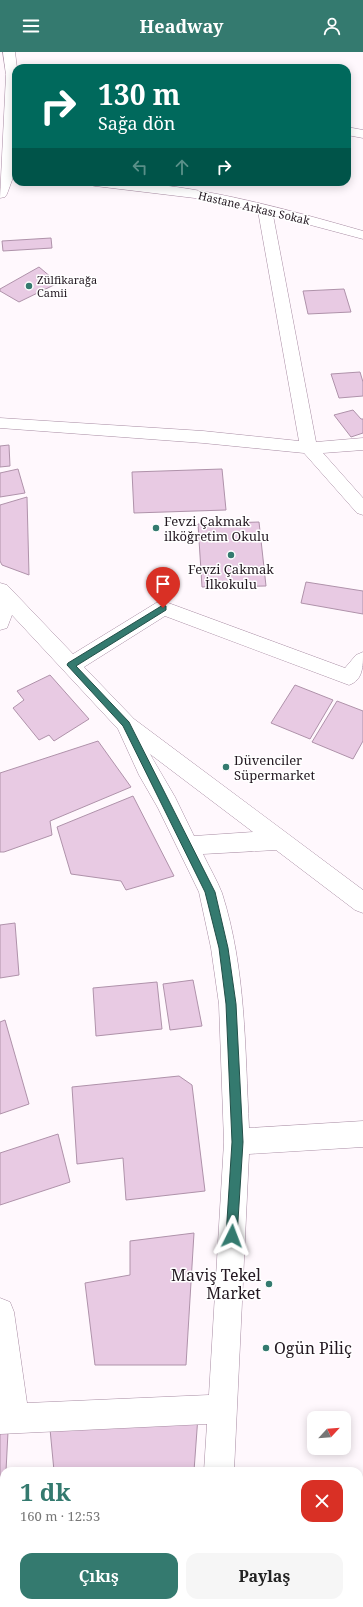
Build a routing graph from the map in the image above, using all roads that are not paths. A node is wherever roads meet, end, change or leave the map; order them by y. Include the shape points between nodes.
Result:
1 (9, 52) edge
2 (351, 132) edge
3 (363, 134) edge
4 (8, 172) edge
5 (128, 186) edge
6 (210, 186) edge
7 (0, 194) edge
8 (203, 195) junction
9 (265, 208) junction
10 (363, 235) edge
11 (0, 423) edge
12 (363, 444) edge
13 (309, 448) junction
14 (363, 509) edge
15 (3, 595) edge
16 (0, 623) edge
17 (363, 660) edge
18 (71, 665) junction
19 (126, 724) junction
20 (280, 840) junction
21 (187, 846) junction
22 (363, 903) edge
23 (363, 1134) edge
24 (237, 1142) junction
25 (0, 1312) edge
26 (221, 1409) junction
27 (7, 1419) edge
28 (219, 1467) edge

1 - 4 street via 12,75
2 - 3 street
4 - 7 street
5 - 8 street, Hastane Arkası Sokak
6 - 8 street
8 - 9 street, Hastane Arkası Sokak
9 - 10 street, Hastane Arkası Sokak
9 - 13 street
11 - 13 street via 203,437
12 - 13 street
13 - 14 street
15 - 16 street
15 - 18 street
17 - 18 street via 349,677 163,608
18 - 19 street
19 - 20 street
19 - 21 street
20 - 21 street
20 - 22 street
21 - 24 street via 210,892 223,948 231,1004
23 - 24 street
24 - 26 street
25 - 27 street
26 - 27 street
26 - 28 street

